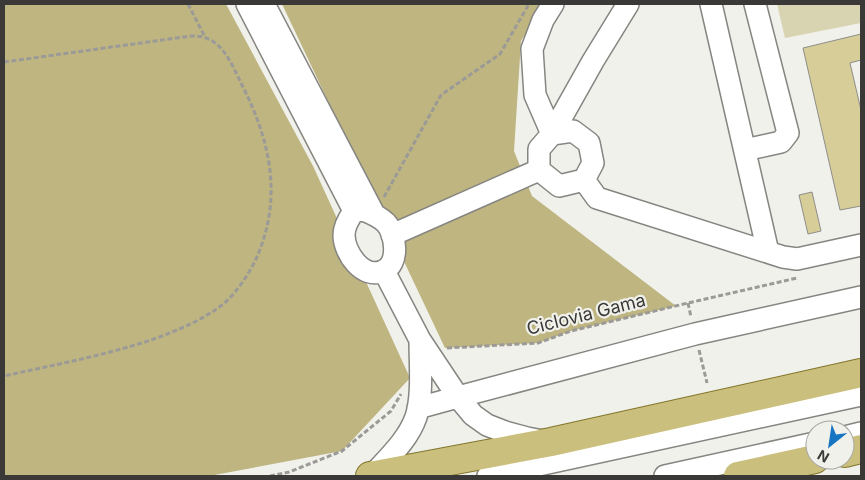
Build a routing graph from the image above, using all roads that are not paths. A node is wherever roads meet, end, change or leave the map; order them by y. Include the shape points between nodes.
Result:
1 (247, 4) edge
2 (264, 4) edge
3 (553, 4) edge
4 (628, 4) edge
5 (711, 4) edge
6 (755, 4) edge
7 (552, 134) junction
8 (745, 150) junction
9 (540, 170) junction
10 (584, 180) junction
11 (364, 213) junction
12 (392, 235) junction
13 (861, 245) edge
14 (768, 252) junction
15 (384, 271) junction
16 (861, 297) edge
17 (426, 364) junction
18 (861, 373) edge
19 (861, 395) edge
20 (458, 396) junction
21 (418, 408) junction
22 (551, 442) junction
23 (805, 445) edge
24 (805, 461) edge
25 (371, 476) edge
26 (488, 476) edge
27 (665, 476) edge
28 (738, 476) edge

1 - 11 street
2 - 11 street
3 - 7 street via 532,49 535,95
4 - 7 street
5 - 8 street
6 - 8 street via 788,133 781,142
7 - 9 street via 539,149
7 - 10 street via 573,131 589,143 594,163
8 - 14 street
9 - 10 street via 559,186
9 - 12 street
10 - 14 street via 596,198
11 - 12 street via 386,223
11 - 15 street via 347,222 344,234 346,248 356,264 372,272
12 - 15 street via 394,254
13 - 14 street via 797,259
15 - 17 street via 420,340
16 - 20 street via 695,334
17 - 20 street
17 - 21 street
18 - 22 main road
19 - 26 street
20 - 21 street
20 - 22 street via 473,415 487,425
21 - 25 street via 413,424 400,444
22 - 25 main road
23 - 27 street
24 - 28 main road

